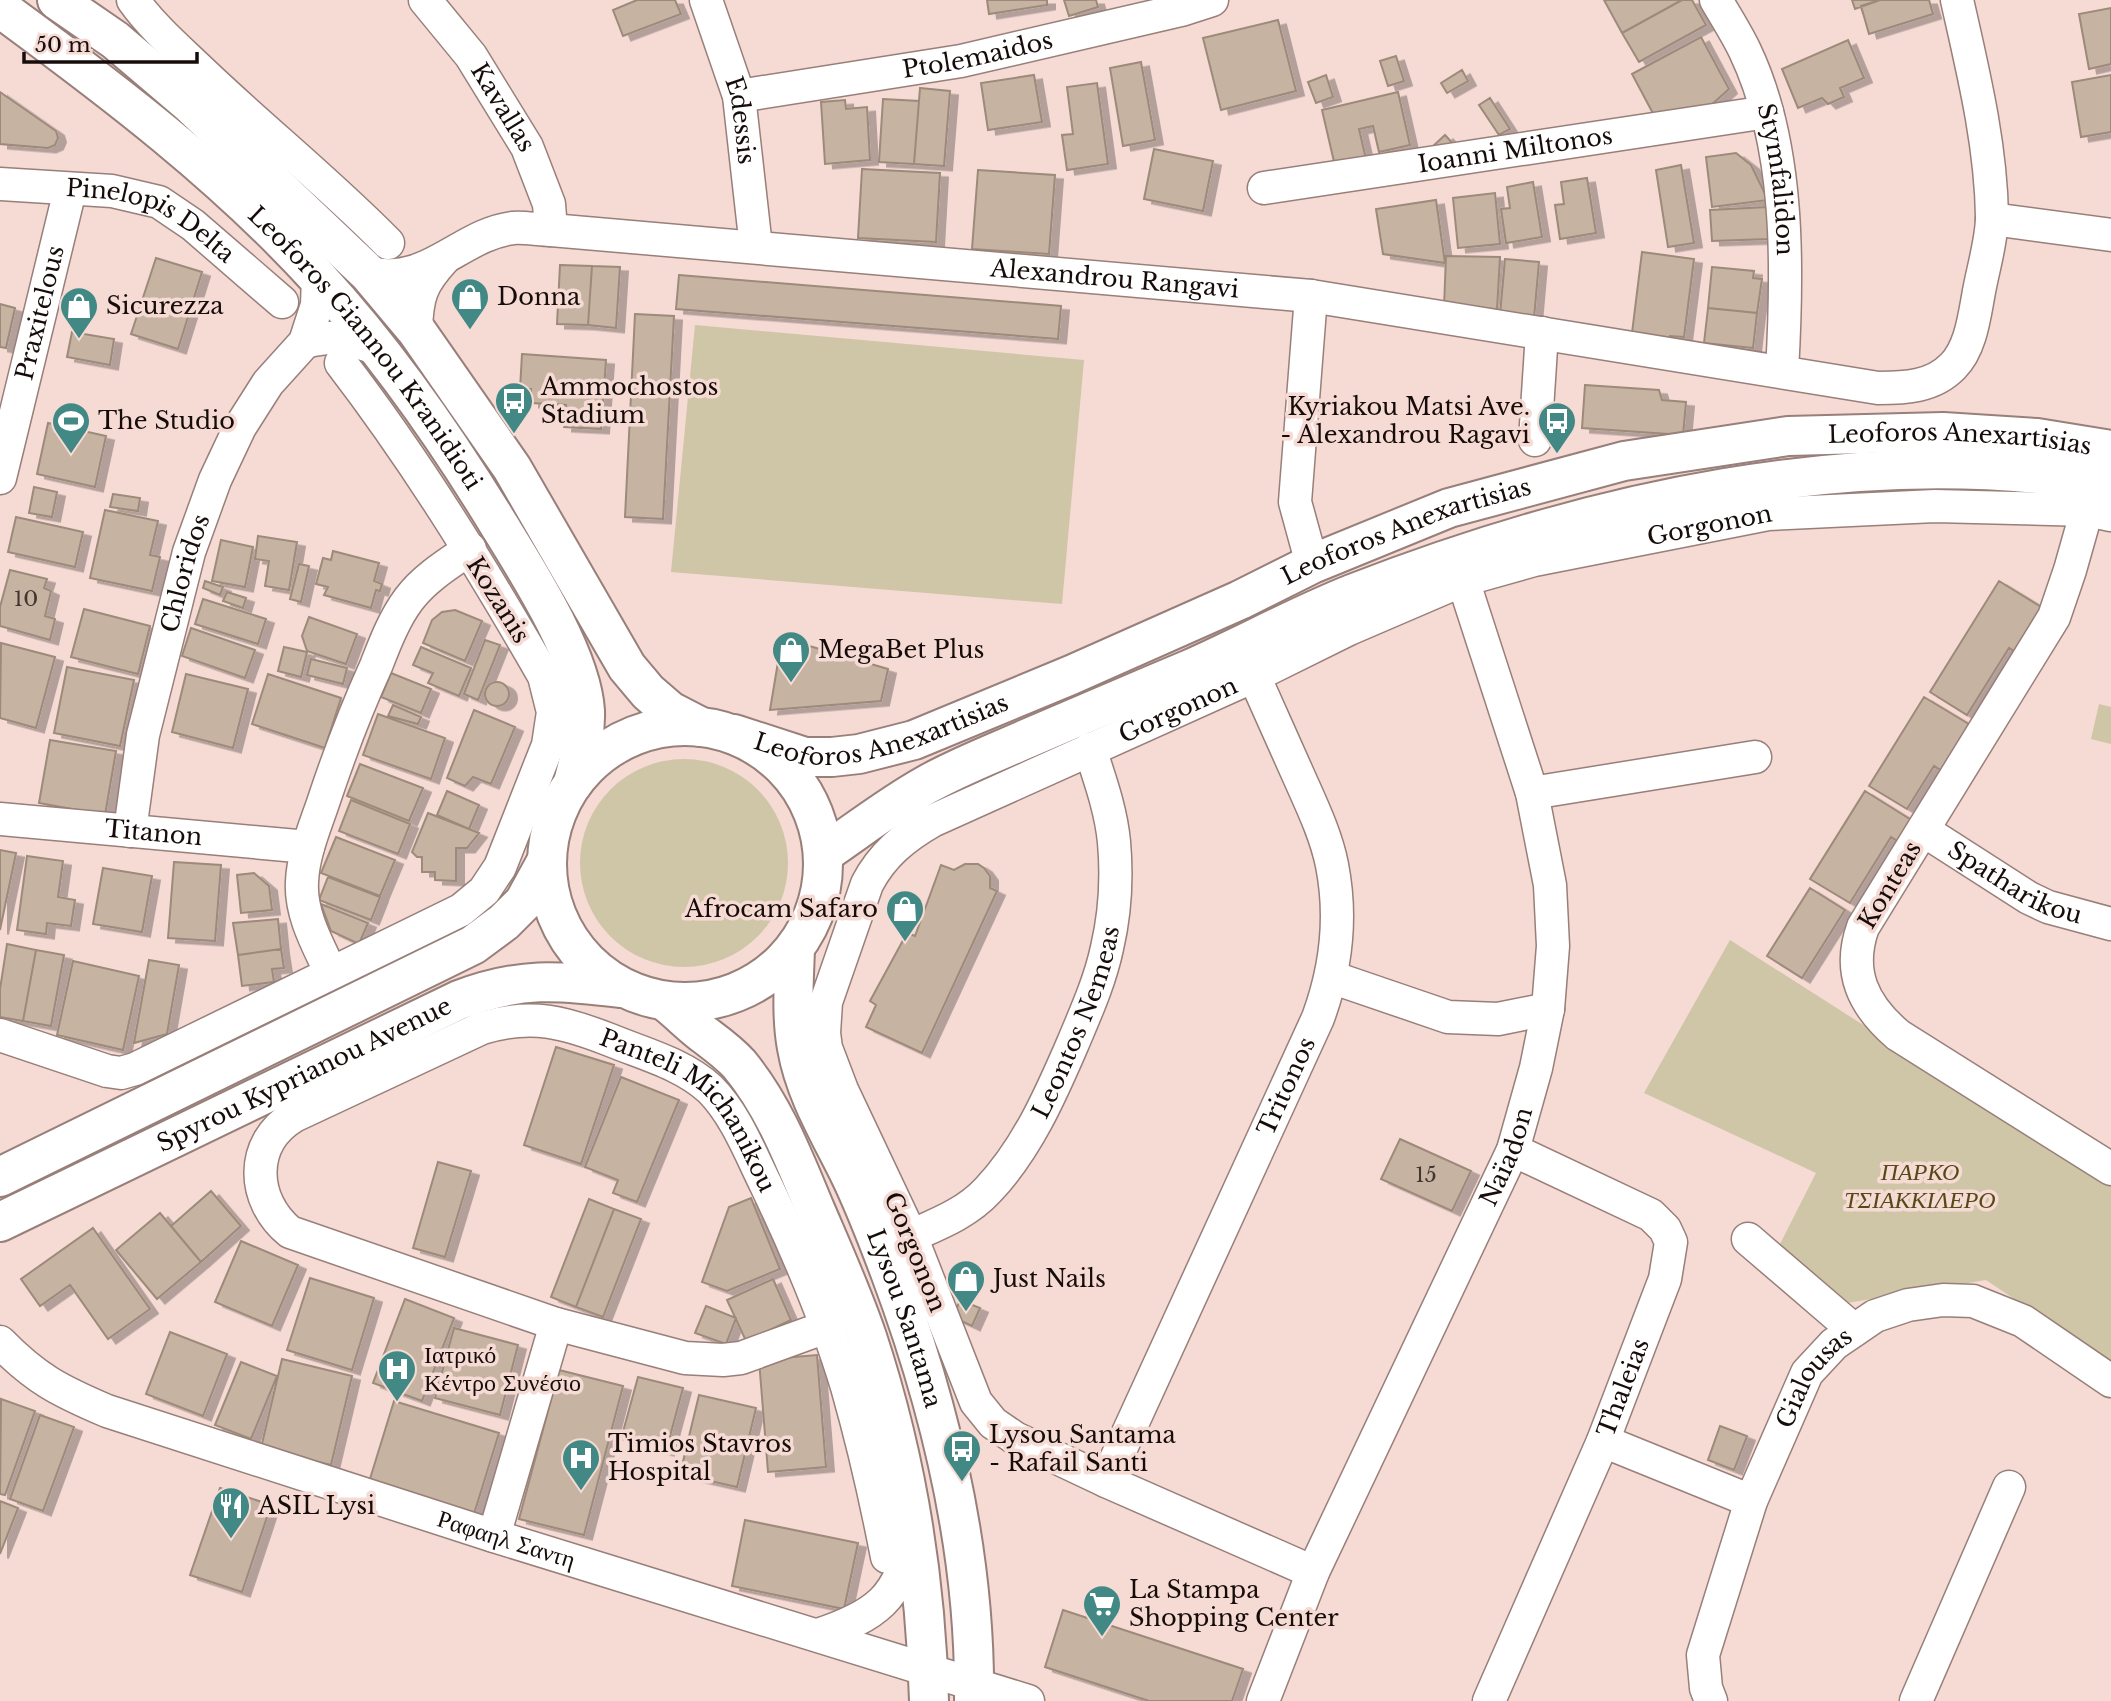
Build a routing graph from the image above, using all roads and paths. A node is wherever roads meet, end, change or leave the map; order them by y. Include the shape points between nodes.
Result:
1 (57, 0) edge
2 (133, 0) edge
3 (425, 0) edge
4 (706, 0) edge
5 (1212, 0) edge
6 (1716, 0) edge
7 (1957, 0) edge
8 (0, 8) edge
9 (739, 96) junction
10 (1767, 113) junction
11 (0, 184) edge
12 (1264, 188) dead end
13 (70, 190) junction
14 (1992, 219) junction
15 (551, 230) junction
16 (2111, 235) edge
17 (756, 247) junction
18 (447, 255) junction
19 (378, 259) junction
20 (318, 277) junction
21 (1311, 296) junction
22 (282, 302) dead end
23 (416, 330) junction
24 (1542, 333) junction
25 (305, 342) junction
26 (377, 349) junction
27 (341, 363) dead end
28 (1782, 371) junction
29 (1535, 440) dead end
30 (2111, 450) edge
31 (0, 476) edge
32 (2103, 503) edge
33 (471, 549) junction
34 (1312, 564) junction
35 (1463, 580) junction
36 (1254, 676) junction
37 (718, 730) junction
38 (1090, 749) junction
39 (1755, 757) dead end
40 (573, 783) junction
41 (1532, 793) junction
42 (0, 819) edge
43 (1923, 830) junction
44 (130, 831) junction
45 (308, 848) junction
46 (823, 854) junction
47 (546, 863) junction
48 (2111, 924) edge
49 (795, 948) junction
50 (331, 972) junction
51 (1331, 977) junction
52 (622, 988) junction
53 (666, 1002) junction
54 (1548, 1009) junction
55 (0, 1035) edge
56 (1513, 1150) junction
57 (2111, 1169) edge
58 (0, 1177) edge
59 (0, 1222) edge
60 (911, 1236) junction
61 (1748, 1239) dead end
62 (556, 1324) junction
63 (826, 1327) junction
64 (1854, 1330) junction
65 (0, 1342) edge
66 (2111, 1381) edge
67 (1603, 1441) junction
68 (1105, 1481) junction
69 (2010, 1488) dead end
70 (1751, 1502) junction
71 (914, 1528) junction
72 (494, 1536) junction
73 (887, 1557) dead end
74 (1313, 1572) junction
75 (818, 1635) junction
76 (929, 1686) edge
77 (975, 1692) edge
78 (1028, 1701) edge
79 (1262, 1701) edge
80 (1489, 1701) edge
81 (1711, 1701) edge
82 (1916, 1701) edge

1 - 19 main road, Leoforos Giannou Kranidioti via 114,40
2 - 19 street via 146,19 218,87 353,207
3 - 15 street, Kavallas via 471,56 527,147 549,204
4 - 9 street, Edessis
5 - 9 street, Ptolemaidos via 961,61
6 - 10 street, Stymfalidon via 1746,52
7 - 14 street, Alexandrou Rangavi via 1982,114
8 - 20 main road, Leoforos Giannou Kranidioti via 164,133
9 - 17 street, Edessis
10 - 12 street, Ioanni Miltonos
10 - 28 street, Stymfalidon via 1780,175 1785,238
11 - 13 street, Pinelopis Delta
13 - 22 street, Pinelopis Delta via 112,191 159,202 193,225
13 - 31 street, Praxitelous
14 - 16 street
14 - 28 street, Alexandrou Rangavi via 1965,348 1953,366 1931,382 1878,388
15 - 17 street, Alexandrou Rangavi
15 - 18 street, Alexandrou Rangavi via 514,228 469,242
17 - 21 street, Alexandrou Rangavi
18 - 19 street, Alexandrou Rangavi via 396,275
18 - 23 street, Alexandrou Rangavi via 420,290
19 - 23 main road, Leoforos Giannou Kranidioti
20 - 25 street, Chloridos via 317,305
20 - 26 main road, Leoforos Giannou Kranidioti
21 - 24 street, Alexandrou Rangavi
21 - 34 street via 1295,502
23 - 37 main road, Leoforos Giannou Kranidioti via 512,468 628,667 670,711
24 - 28 street, Alexandrou Rangavi
24 - 29 street
25 - 26 street via 344,337
25 - 44 street, Chloridos via 253,403 215,480 189,552 143,735
26 - 40 main road, Leoforos Giannou Kranidioti via 482,498 562,638 585,709 585,732
27 - 33 street
30 - 34 main road, Leoforos Anexartisias via 2037,438 1943,432 1788,436 1624,461 1504,493 1449,508
32 - 35 street, Gorgonon via 1768,514 1534,560
32 - 43 street, Konteas via 2049,627
32 - 46 main road, Leoforos Anexartisias via 2033,473 1916,468 1730,488 1557,524 1348,596 953,771 902,799
33 - 45 street, Kozanis via 440,569 399,614 337,762
33 - 50 street, Kozanis via 544,676 553,712 548,745 500,867 484,891 461,910
34 - 37 main road, Leoforos Anexartisias via 1071,675 886,748 805,757
35 - 36 street, Gorgonon
35 - 41 street, Naïadon
36 - 38 street, Gorgonon
36 - 51 street, Tritonos via 1315,812 1332,865 1336,921
37 - 40 main road via 664,727 629,737 598,757
37 - 46 main road via 766,751 795,779 815,815
38 - 60 street, Leontos Nemeas via 1108,803 1114,840 1112,914 1100,976 1059,1076 1002,1174 973,1204
38 - 60 street, Gorgonon via 918,829 882,859 867,884 826,1002 824,1033 831,1065
39 - 41 street
40 - 47 main road via 553,821
41 - 54 street, Naïadon via 1550,885 1553,946
42 - 44 street, Titanon
43 - 48 street, Spatharikou via 2038,902
43 - 57 street, Konteas via 1857,943 1856,961 1872,1011 1898,1035
44 - 45 street, Titanon
45 - 50 street, Kozanis via 302,897
46 - 49 main road via 822,887 812,919
47 - 52 main road via 551,901 566,936 590,966
47 - 58 main road, Spyrou Kyprianou Avenue via 524,902 473,946
49 - 53 main road via 769,974 738,992 703,1002
49 - 77 main road, Lysou Santama via 793,1026 805,1079 890,1272 936,1415 960,1534
50 - 55 street via 121,1073
51 - 54 street via 1448,1017 1498,1019
51 - 68 street, Tritonos via 1318,1018
52 - 53 main road
52 - 59 main road, Spyrou Kyprianou Avenue via 536,981 468,996
53 - 71 main road, Lysou Santama via 738,1063 784,1136 866,1334 894,1428
54 - 56 street, Naïadon
56 - 67 street, Thaleias via 1651,1215 1671,1242 1665,1279
56 - 74 street, Naïadon
60 - 68 street, Gorgonon via 969,1388 983,1412 1015,1438
61 - 64 street
62 - 63 street via 685,1358 723,1360 757,1354
62 - 63 street, Panteli Michanikou via 290,1231 265,1201 261,1160 270,1137 294,1116 482,1028 527,1019 584,1030 681,1069 721,1102 780,1215
62 - 72 street
63 - 73 street, Panteli Michanikou via 861,1440
64 - 66 street, Gialousas via 1875,1316 1908,1305 1973,1301 2022,1321
64 - 70 street, Gialousas via 1834,1343 1807,1373
65 - 72 street, Ραφαηλ Σαντη via 41,1380 107,1411
67 - 70 street
67 - 80 street, Thaleias
68 - 74 street
69 - 82 street
70 - 81 street, Gialousas via 1703,1655
71 - 75 street via 907,1563 891,1593 855,1621
71 - 76 main road, Lysou Santama
72 - 75 street, Ραφαηλ Σαντη
74 - 79 street, Naïadon
75 - 76 street, Ραφαηλ Σαντη
76 - 77 street, Ραφαηλ Σαντη
77 - 78 street, Ραφαηλ Σαντη

